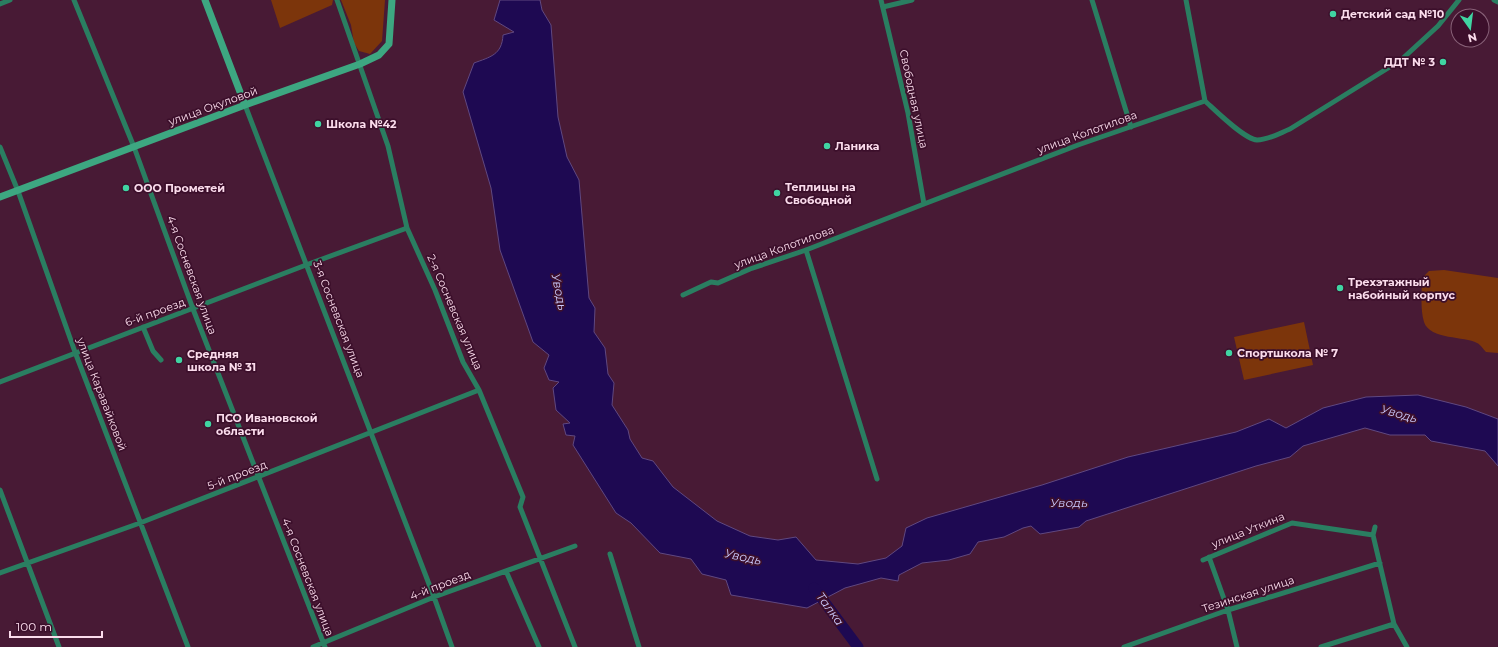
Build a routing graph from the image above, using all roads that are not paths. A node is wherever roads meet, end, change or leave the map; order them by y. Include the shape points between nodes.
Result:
1 (10, 0) edge
2 (74, 0) edge
3 (205, 0) edge
4 (337, 0) edge
5 (392, 0) edge
6 (881, 0) edge
7 (912, 0) edge
8 (1092, 0) edge
9 (1186, 0) edge
10 (1460, 0) edge
11 (1494, 0) edge
12 (1498, 2) edge
13 (0, 4) edge
14 (883, 7) junction
15 (360, 64) junction
16 (1204, 101) junction
17 (245, 105) junction
18 (1132, 126) junction
19 (0, 147) edge
20 (134, 147) junction
21 (18, 190) junction
22 (0, 197) edge
23 (924, 204) junction
24 (408, 228) junction
25 (806, 250) junction
26 (306, 265) junction
27 (683, 295) dead end
28 (193, 309) junction
29 (143, 327) junction
30 (75, 352) junction
31 (161, 360) dead end
32 (0, 382) edge
33 (479, 390) junction
34 (371, 432) junction
35 (259, 477) junction
36 (877, 479) dead end
37 (0, 490) edge
38 (140, 523) junction
39 (1375, 527) dead end
40 (1373, 535) junction
41 (575, 546) dead end
42 (610, 554) dead end
43 (1209, 557) junction
44 (541, 559) junction
45 (1202, 560) dead end
46 (1380, 563) junction
47 (27, 564) junction
48 (506, 572) junction
49 (0, 573) edge
50 (434, 597) junction
51 (1228, 610) junction
52 (1394, 624) junction
53 (324, 645) edge
54 (59, 647) edge
55 (188, 647) edge
56 (313, 647) edge
57 (452, 647) edge
58 (539, 647) edge
59 (575, 647) edge
60 (639, 647) edge
61 (1124, 647) edge
62 (1237, 647) edge
63 (1321, 647) edge
64 (1407, 647) edge

1 - 13 street
2 - 20 street, 4-я Сосневская улица
3 - 17 main road, 3-я Сосневская улица
4 - 15 street, 2-я Сосневская улица
5 - 15 main road, улица Окуловой via 388,44 379,55
6 - 14 street, Свободная улица
7 - 14 street
8 - 18 street
9 - 16 street
10 - 16 street via 1438,26 1401,60 1290,129 1271,138 1256,140 1243,134
11 - 12 street
14 - 23 street, Свободная улица via 908,113
15 - 17 main road, улица Окуловой
15 - 24 street, 2-я Сосневская улица via 388,146
16 - 18 street, улица Колотилова
17 - 20 main road, улица Окуловой
17 - 26 street, 3-я Сосневская улица
18 - 23 street, улица Колотилова
19 - 21 street, улица Каравайковой
20 - 21 main road, улица Окуловой
20 - 28 street, 4-я Сосневская улица
21 - 22 main road, улица Окуловой
21 - 30 street, улица Каравайковой
23 - 25 street, улица Колотилова
24 - 26 street, 6-й проезд
24 - 33 street, 2-я Сосневская улица via 463,362
25 - 27 street, улица Колотилова via 750,268 718,283 711,282
25 - 36 street
26 - 28 street, 6-й проезд
26 - 34 street, 3-я Сосневская улица
28 - 29 street, 6-й проезд
28 - 35 street, 4-я Сосневская улица
29 - 30 street, 6-й проезд
29 - 31 street via 153,351
30 - 32 street, 6-й проезд
30 - 38 street, улица Каравайковой
33 - 34 street, 5-й проезд
33 - 44 street, 2-я Сосневская улица via 523,497 520,507
34 - 35 street, 5-й проезд
34 - 50 street, 3-я Сосневская улица
35 - 38 street, 5-й проезд
35 - 53 street, 4-я Сосневская улица
37 - 47 street
38 - 47 street, 5-й проезд
38 - 55 street, улица Каравайковой
39 - 40 street
40 - 43 street, улица Уткина via 1292,523
40 - 46 street
41 - 44 street, 4-й проезд
42 - 60 street
43 - 45 street, улица Уткина
43 - 51 street
44 - 48 street, 4-й проезд
44 - 59 street, 2-я Сосневская улица
46 - 51 street, Тезинская улица
46 - 52 street
47 - 49 street, 5-й проезд
47 - 54 street
48 - 50 street, 4-й проезд
48 - 58 street
50 - 53 street, 4-й проезд
50 - 57 street, 3-я Сосневская улица
51 - 61 street, Тезинская улица
51 - 62 street
52 - 63 street
52 - 64 street
53 - 56 street, 4-й проезд

